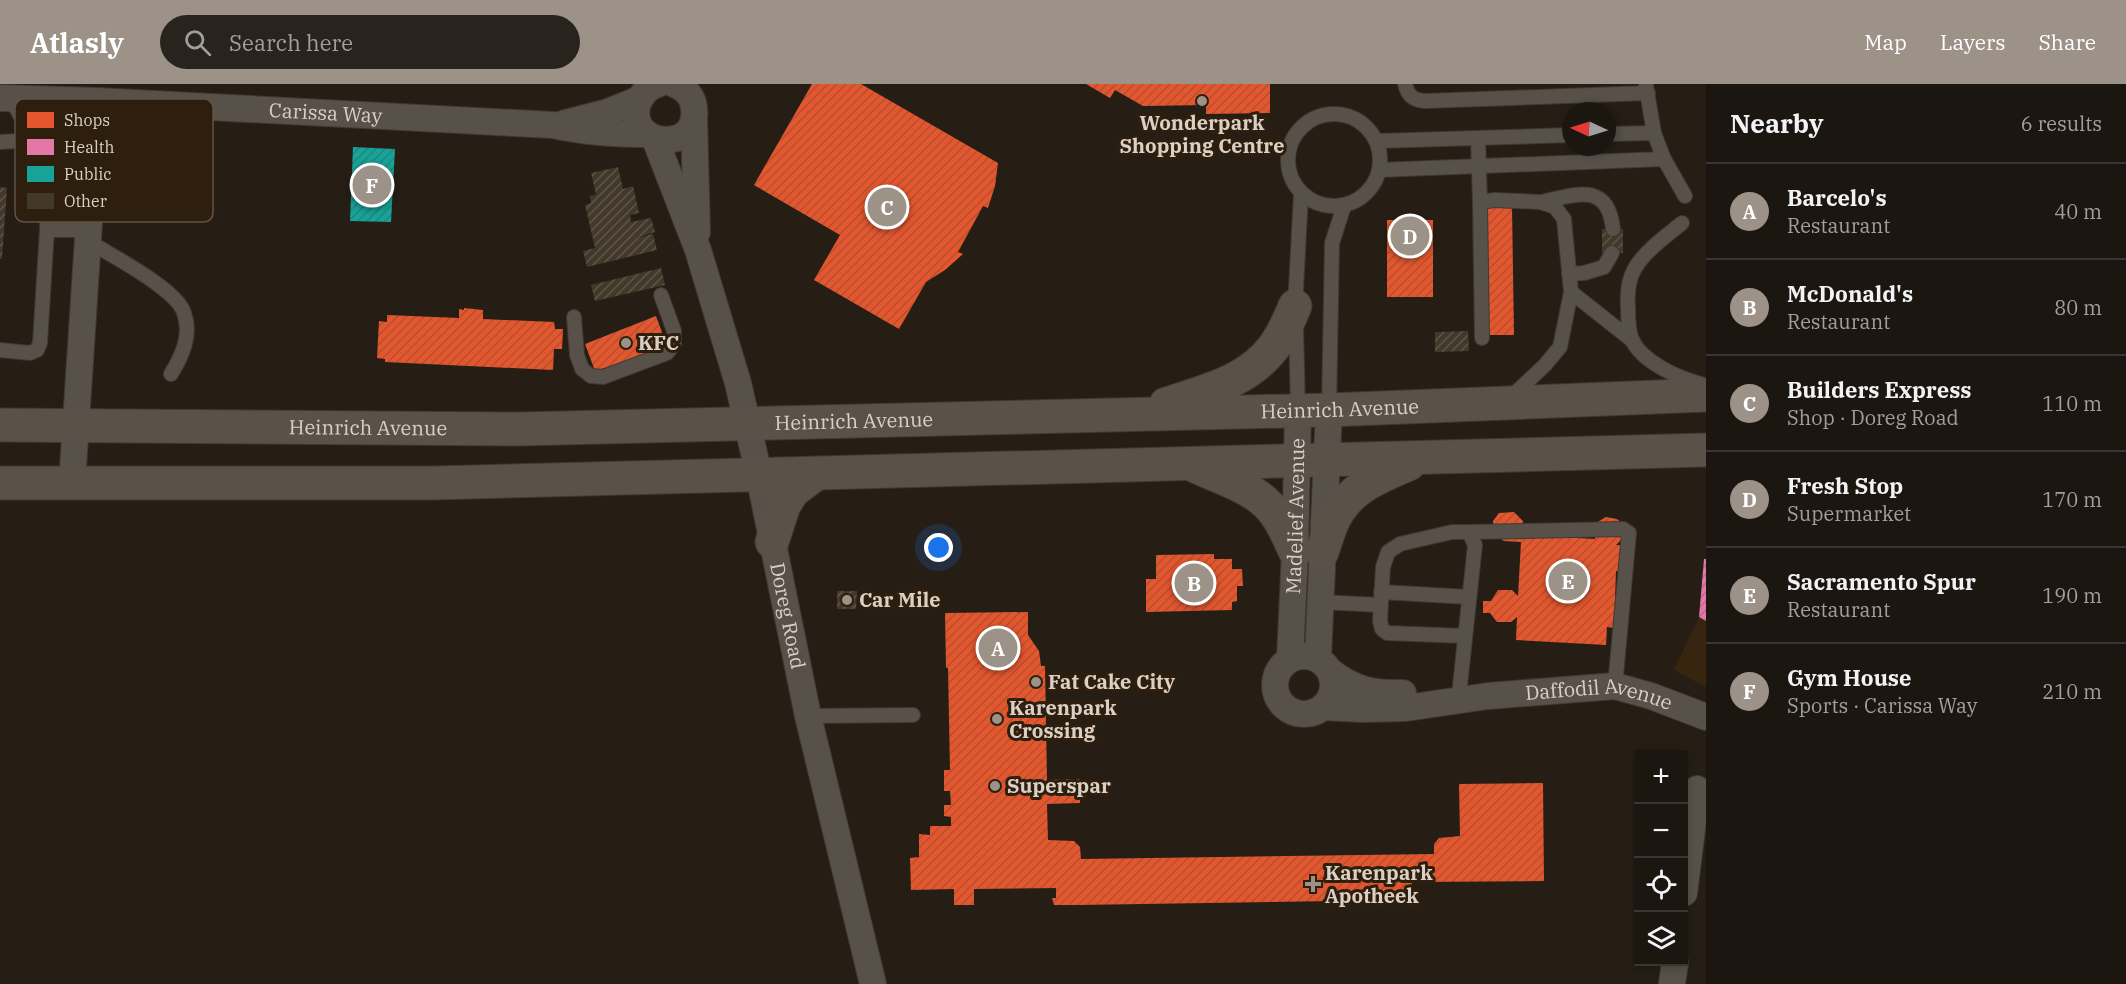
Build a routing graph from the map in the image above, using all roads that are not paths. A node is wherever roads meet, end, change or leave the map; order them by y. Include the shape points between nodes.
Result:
1 (674, 84) edge
2 (1405, 84) edge
3 (647, 89) edge
4 (1646, 89) edge
5 (5, 99) edge
6 (213, 107) edge
7 (15, 113) edge
8 (694, 120) junction
9 (553, 125) junction
10 (1654, 133) junction
11 (1616, 134) edge
12 (1562, 135) edge
13 (651, 136) junction
14 (1478, 138) junction
15 (15, 141) edge
16 (1377, 141) junction
17 (0, 142) edge
18 (1664, 159) junction
19 (1479, 167) junction
20 (1379, 170) junction
21 (1301, 194) junction
22 (1685, 196) dead end
23 (1480, 202) junction
24 (1540, 202) junction
25 (1344, 206) junction
26 (47, 222) edge
27 (89, 222) edge
28 (1682, 223) dead end
29 (1613, 229) dead end
30 (47, 230) junction
31 (88, 236) junction
32 (698, 250) junction
33 (1612, 253) dead end
34 (1569, 274) junction
35 (1571, 292) junction
36 (661, 295) dead end
37 (1295, 306) junction
38 (574, 317) dead end
39 (1482, 338) dead end
40 (1633, 341) junction
41 (0, 350) edge
42 (171, 374) dead end
43 (1706, 386) edge
44 (1706, 395) edge
45 (1505, 403) junction
46 (1313, 410) junction
47 (1133, 415) junction
48 (748, 423) junction
49 (0, 425) edge
50 (76, 426) junction
51 (1706, 450) edge
52 (1422, 458) junction
53 (1312, 460) junction
54 (1190, 464) junction
55 (818, 474) junction
56 (759, 475) junction
57 (0, 483) edge
58 (72, 483) junction
59 (1469, 532) junction
60 (772, 542) junction
61 (1308, 552) junction
62 (1469, 597) junction
63 (1381, 598) junction
64 (1320, 602) junction
65 (1465, 636) junction
66 (1290, 658) junction
67 (1324, 665) junction
68 (1615, 686) junction
69 (1459, 695) junction
70 (1488, 696) junction
71 (1323, 707) junction
72 (913, 715) dead end
73 (808, 716) junction
74 (1706, 717) edge
75 (1697, 789) dead end
76 (1688, 858) edge
77 (1674, 966) edge
78 (873, 984) edge
79 (1672, 984) edge

1 - 8 street, Doreg Road via 693,101
2 - 4 lane via 1410,96 1425,101
3 - 9 street, Carissa Way via 608,112
3 - 13 street, Doreg Road via 637,108 637,118
4 - 10 lane
5 - 7 lane
6 - 9 street, Carissa Way
8 - 13 street via 674,140
8 - 32 street, Doreg Road
9 - 13 street, Carissa Way via 579,131
10 - 11 lane
10 - 18 lane
12 - 14 lane
13 - 32 street, Doreg Road
14 - 16 lane
14 - 19 lane
15 - 17 lane
16 - 20 lane
16 - 21 lane via 1369,129 1345,114 1330,113 1304,124 1288,150 1292,183
18 - 19 lane
18 - 22 lane
19 - 20 lane
19 - 23 lane
20 - 25 lane via 1366,194
21 - 25 lane via 1329,207
21 - 37 lane, Madelief Avenue
23 - 24 lane
23 - 39 lane
24 - 29 lane via 1594,195 1611,212
24 - 34 lane via 1555,207 1564,219
25 - 46 lane, Madelief Avenue via 1332,243
26 - 30 lane
27 - 31 street
28 - 40 lane via 1635,267 1627,301
30 - 31 lane
30 - 41 lane via 40,343 30,353
31 - 42 lane via 174,298 184,312 186,338 182,356
31 - 50 street
32 - 48 street, Doreg Road
33 - 34 lane via 1604,267
34 - 35 lane
35 - 40 lane
35 - 45 lane via 1560,347
36 - 38 lane via 674,331 674,344 667,353 603,377 591,376 582,369
37 - 46 lane, Madelief Avenue
37 - 47 street via 1273,348 1244,375
40 - 43 lane via 1664,370
44 - 45 street, Heinrich Avenue
45 - 46 street, Heinrich Avenue
46 - 47 street, Heinrich Avenue
46 - 53 street, Madelief Avenue
47 - 48 street, Heinrich Avenue
48 - 50 street, Heinrich Avenue via 520,429
48 - 56 street, Doreg Road
49 - 50 street, Heinrich Avenue
50 - 58 street
51 - 52 street
52 - 53 street
52 - 61 street via 1367,482 1349,496
53 - 54 street
53 - 61 street, Madelief Avenue
54 - 55 street
54 - 61 street via 1266,502
55 - 56 street
55 - 60 street via 793,491
56 - 58 street via 433,483
56 - 60 street, Doreg Road
57 - 58 street
59 - 62 lane via 1475,544
59 - 63 lane via 1400,544 1388,552
59 - 68 lane via 1623,529 1629,533
60 - 73 street, Doreg Road
61 - 64 street, Madelief Avenue
61 - 66 street, Madelief Avenue
62 - 63 lane
62 - 65 lane
63 - 64 lane
63 - 65 lane via 1380,621 1388,633
64 - 67 street, Madelief Avenue
65 - 69 lane
66 - 67 street via 1309,655
66 - 71 street, Daffodil Avenue via 1276,673 1275,693 1280,702 1295,713 1306,714
67 - 69 street, Daffodil Avenue via 1346,683 1364,691
67 - 71 street via 1333,691
68 - 70 street, Daffodil Avenue
68 - 74 street, Daffodil Avenue
69 - 70 street, Daffodil Avenue
70 - 71 street, Daffodil Avenue via 1406,708
72 - 73 lane
73 - 78 street, Doreg Road
75 - 76 street
77 - 79 street

